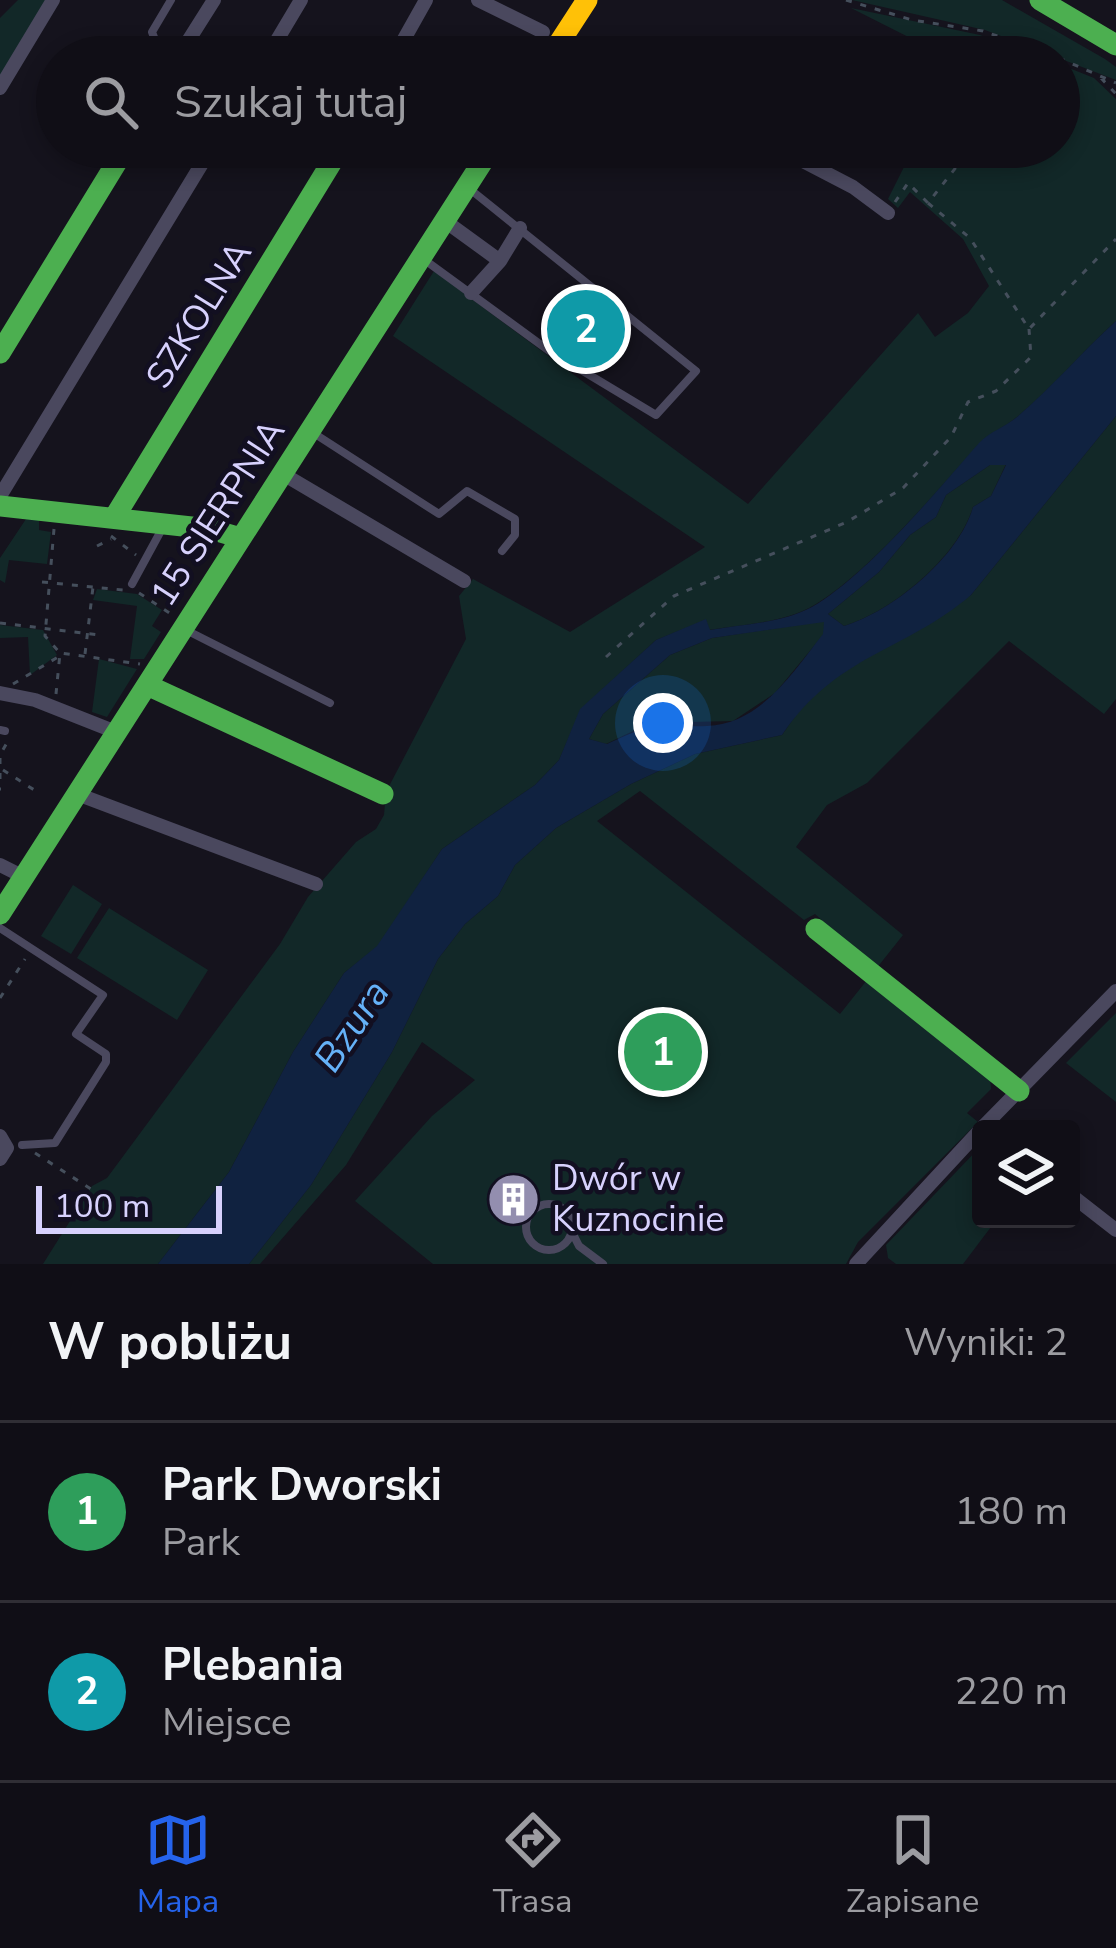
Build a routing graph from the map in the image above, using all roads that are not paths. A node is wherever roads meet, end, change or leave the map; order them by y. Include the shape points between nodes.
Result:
1 (53, 0) edge
2 (171, 0) edge
3 (214, 0) edge
4 (301, 0) edge
5 (426, 0) edge
6 (478, 0) edge
7 (587, 0) edge
8 (1040, 0) edge
9 (154, 36) edge
10 (192, 36) edge
11 (280, 36) edge
12 (406, 36) edge
13 (541, 36) edge
14 (557, 36) edge
15 (1116, 45) edge
16 (0, 88) edge
17 (113, 168) edge
18 (199, 168) edge
19 (328, 168) edge
20 (479, 168) edge
21 (816, 168) edge
22 (467, 186) junction
23 (888, 214) road end
24 (445, 221) junction
25 (520, 228) junction
26 (421, 257) junction
27 (500, 261) junction
28 (471, 293) junction
29 (627, 318) junction
30 (0, 353) edge
31 (581, 370) junction
32 (310, 431) junction
33 (283, 474) junction
34 (0, 496) edge
35 (0, 506) edge
36 (164, 524) junction
37 (110, 528) junction
38 (241, 538) junction
39 (502, 551) dead end
40 (464, 581) dead end
41 (132, 584) dead end
42 (178, 622) junction
43 (144, 675) junction
44 (9, 690) edge
45 (330, 703) dead end
46 (116, 732) junction
47 (77, 794) junction
48 (382, 794) dead end
49 (0, 865) edge
50 (24, 877) junction
51 (316, 884) dead end
52 (0, 914) edge
53 (0, 928) edge
54 (816, 929) dead end
55 (1116, 992) edge
56 (1019, 1090) junction
57 (991, 1120) edge
58 (972, 1140) edge
59 (10, 1141) edge
60 (0, 1159) edge
61 (1080, 1202) edge
62 (1116, 1230) edge
63 (572, 1232) junction
64 (565, 1245) junction
65 (579, 1246) junction
66 (859, 1258) edge
67 (603, 1264) edge
68 (877, 1264) edge

1 - 16 street
2 - 9 lane
3 - 10 street
4 - 11 street
5 - 12 street
6 - 13 street
7 - 14 street
8 - 15 street
17 - 30 street
18 - 34 street
19 - 37 street, SZKOLNA
20 - 22 street, 15 SIERPNIA
21 - 23 street
22 - 24 street, 15 SIERPNIA
22 - 25 lane
24 - 26 street, 15 SIERPNIA
24 - 27 street
25 - 27 street
25 - 29 lane
26 - 28 lane
26 - 32 street, 15 SIERPNIA
27 - 28 street
28 - 31 lane
29 - 31 lane
29 - 31 lane via 696,371 664,412 656,415
32 - 33 street, 15 SIERPNIA
32 - 39 lane via 440,514 467,491 501,510 517,526
33 - 38 street, 15 SIERPNIA
33 - 40 street
35 - 37 street
36 - 37 street
36 - 38 street
36 - 41 lane
38 - 42 street, 15 SIERPNIA
42 - 43 street, 15 SIERPNIA
42 - 45 lane
43 - 46 street, 15 SIERPNIA
43 - 48 street
44 - 46 street
46 - 47 street, 15 SIERPNIA
47 - 50 street, 15 SIERPNIA
47 - 51 street
49 - 50 street
50 - 52 street, 15 SIERPNIA
53 - 59 lane via 103,995 76,1034 108,1058 60,1138
54 - 56 street
55 - 56 street
56 - 57 street
58 - 66 street
59 - 60 street
61 - 62 street
63 - 64 lane
63 - 64 lane via 560,1207 538,1207 528,1218 536,1246
63 - 65 lane
64 - 65 lane
65 - 67 lane
66 - 68 street

